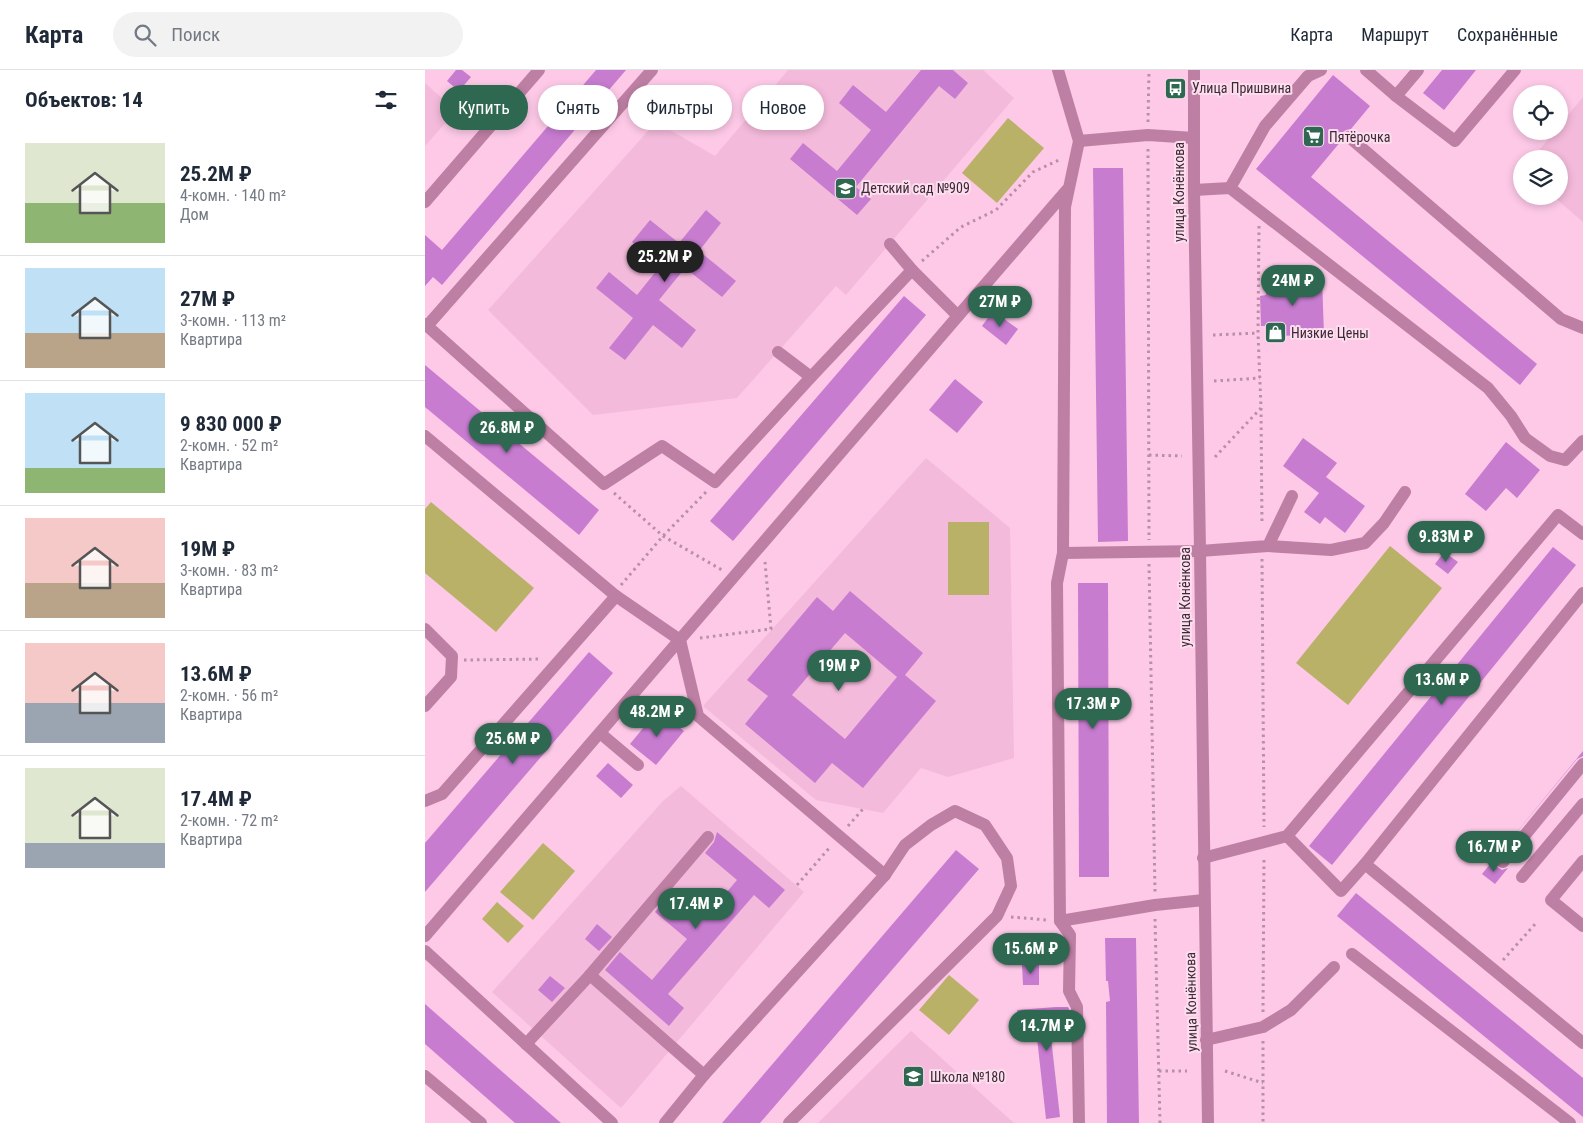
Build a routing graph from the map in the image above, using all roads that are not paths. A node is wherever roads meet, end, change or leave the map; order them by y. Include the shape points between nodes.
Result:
1 (539, 70) edge
2 (652, 70) edge
3 (1058, 70) edge
4 (1194, 70) edge
5 (1321, 70) edge
6 (1365, 70) edge
7 (1418, 70) edge
8 (1515, 70) edge
9 (1304, 73) edge
10 (1396, 96) junction
11 (1349, 137) dead end
12 (1194, 138) junction
13 (1079, 141) junction
14 (1230, 188) junction
15 (1067, 190) junction
16 (1193, 190) junction
17 (425, 202) edge
18 (890, 244) dead end
19 (912, 270) junction
20 (957, 316) junction
21 (426, 325) edge
22 (1583, 328) edge
23 (778, 352) dead end
24 (811, 377) junction
25 (425, 436) edge
26 (1583, 441) edge
27 (1405, 492) dead end
28 (1292, 496) dead end
29 (1583, 534) edge
30 (1265, 546) junction
31 (1200, 551) junction
32 (1063, 553) junction
33 (1583, 593) edge
34 (616, 596) junction
35 (425, 629) edge
36 (680, 640) junction
37 (425, 706) edge
38 (600, 733) junction
39 (1583, 764) edge
40 (637, 765) dead end
41 (425, 802) edge
42 (1583, 804) edge
43 (1287, 836) junction
44 (708, 837) dead end
45 (1496, 857) dead end
46 (1203, 858) junction
47 (1583, 861) edge
48 (1365, 864) junction
49 (885, 875) junction
50 (1522, 877) dead end
51 (1204, 900) junction
52 (1060, 921) junction
53 (1583, 926) edge
54 (425, 936) edge
55 (425, 951) edge
56 (1352, 954) dead end
57 (1334, 967) dead end
58 (590, 975) junction
59 (1206, 1040) junction
60 (1583, 1043) edge
61 (526, 1044) junction
62 (704, 1075) junction
63 (425, 1076) edge
64 (481, 1123) edge
65 (612, 1123) edge
66 (665, 1123) edge
67 (789, 1123) edge
68 (1079, 1123) edge
69 (1207, 1123) edge
70 (1569, 1123) edge

1 - 17 street
2 - 21 street
3 - 13 street
4 - 12 street, улица Конёнкова
5 - 9 street
6 - 10 street
7 - 10 street
8 - 10 street via 1455,141
9 - 14 street via 1265,126
11 - 22 street via 1561,320
12 - 13 street via 1148,135
12 - 16 street, улица Конёнкова
13 - 15 street
14 - 16 street
14 - 26 street via 1488,388 1525,438 1537,447 1550,456 1565,460
15 - 20 street
15 - 32 street
16 - 31 street, улица Конёнкова
18 - 19 street
19 - 20 street
19 - 24 street
20 - 36 street
21 - 24 street via 604,484 661,446 715,482
23 - 24 street
25 - 34 street
27 - 30 street via 1384,523 1365,543 1331,550
28 - 30 street
29 - 43 street via 1558,515
30 - 31 street
31 - 32 street
31 - 46 street, улица Конёнкова
32 - 52 street via 1057,584
33 - 48 street
34 - 36 street
34 - 41 street via 442,794
35 - 37 street via 452,656 451,677
36 - 38 street
36 - 49 street via 698,716
38 - 40 street
38 - 54 street
39 - 45 street via 1503,862
42 - 50 street
43 - 46 street
43 - 48 street via 1341,891
44 - 58 street
46 - 51 street, улица Конёнкова
47 - 53 street via 1551,900
48 - 60 street
49 - 62 street
49 - 67 street via 905,845 955,812 985,825 1007,858 1011,886 997,916
51 - 52 street
51 - 59 street, улица Конёнкова
52 - 68 street via 1070,935 1069,991 1077,1007
55 - 61 street
56 - 70 street
57 - 59 street via 1291,1010 1263,1027
58 - 61 street
58 - 62 street
59 - 69 street, улица Конёнкова
61 - 65 street
62 - 66 street
63 - 64 street

